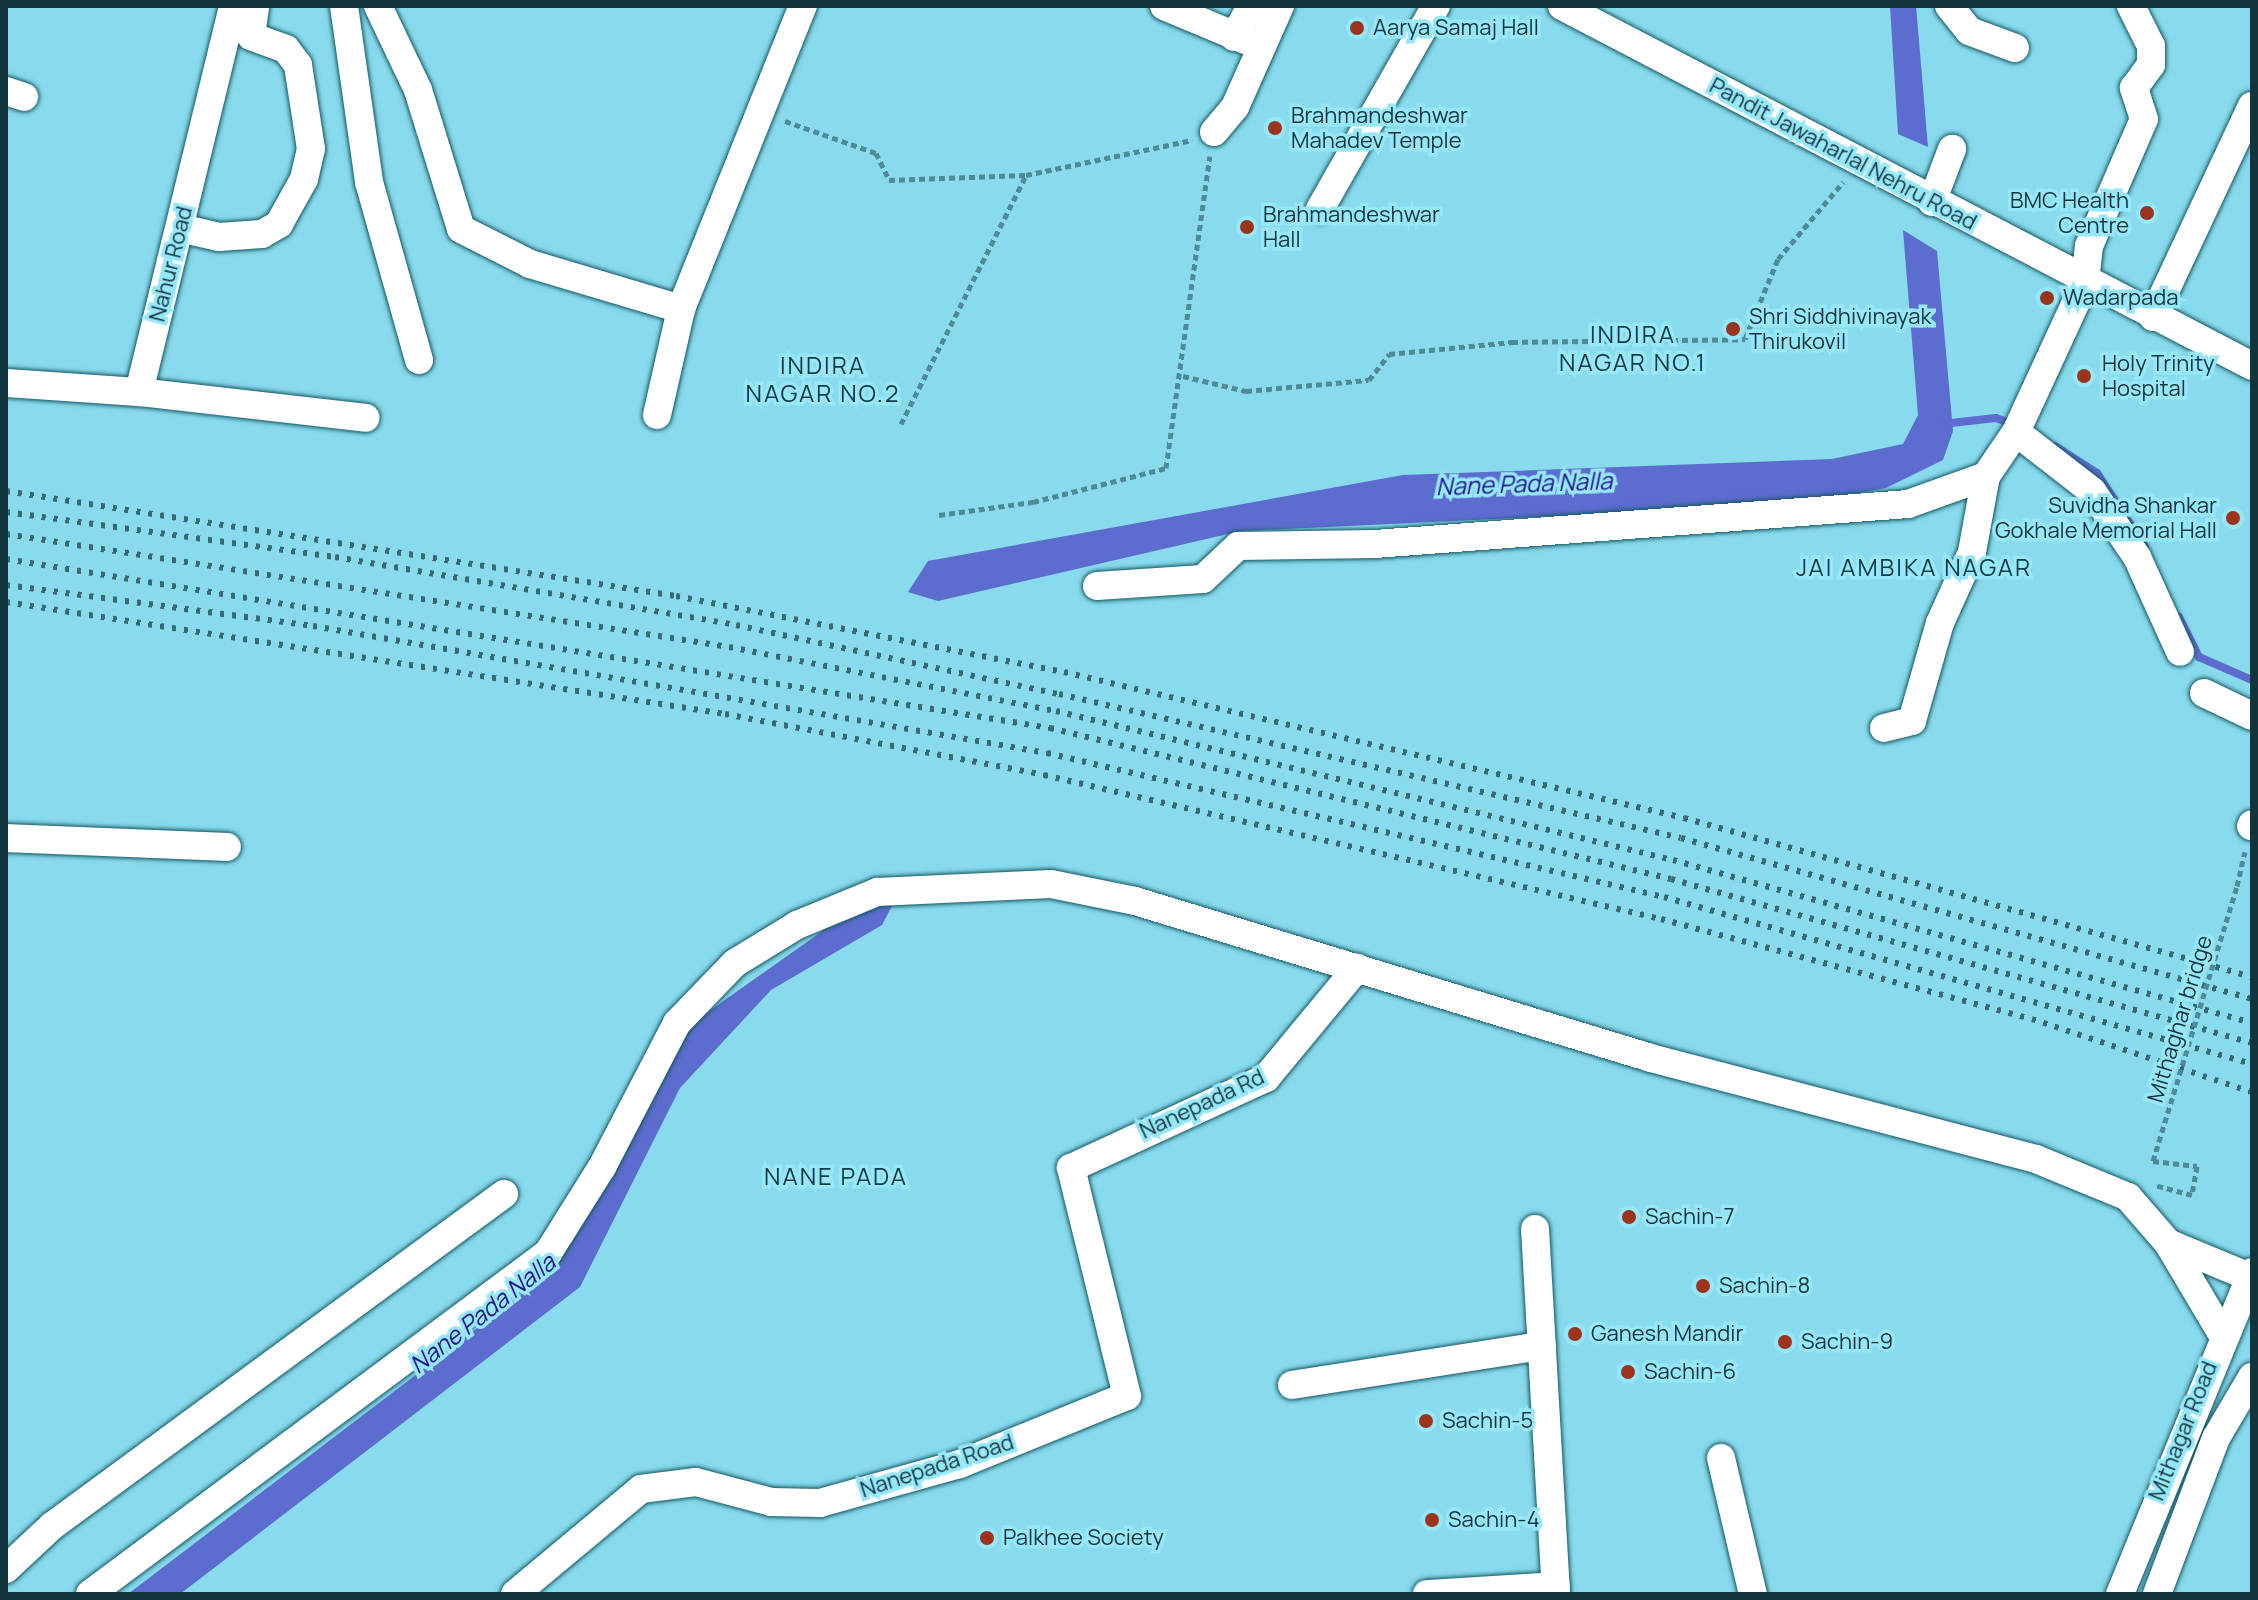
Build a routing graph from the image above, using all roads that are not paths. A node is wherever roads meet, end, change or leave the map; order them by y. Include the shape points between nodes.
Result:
1 (233, 6) edge
2 (255, 6) edge
3 (344, 6) edge
4 (378, 6) edge
5 (803, 6) edge
6 (1164, 6) edge
7 (1251, 6) edge
8 (1280, 6) edge
9 (1436, 6) edge
10 (1562, 6) edge
11 (1949, 6) edge
12 (2146, 11) edge
13 (1234, 37) junction
14 (1262, 47) junction
15 (2015, 48) dead end
16 (2252, 106) edge
17 (1213, 133) road end
18 (1952, 149) dead end
19 (1932, 202) junction
20 (1320, 209) dead end
21 (180, 228) junction
22 (2085, 283) junction
23 (681, 309) junction
24 (2153, 317) junction
25 (419, 360) dead end
26 (2252, 366) edge
27 (6, 383) edge
28 (139, 392) junction
29 (657, 415) dead end
30 (366, 418) dead end
31 (2016, 432) junction
32 (1986, 476) junction
33 (1097, 586) dead end
34 (2180, 652) dead end
35 (2204, 693) dead end
36 (2252, 716) edge
37 (1884, 728) dead end
38 (6, 838) edge
39 (227, 847) dead end
40 (1357, 968) junction
41 (1097, 1152) joint
42 (504, 1194) dead end
43 (1535, 1229) dead end
44 (2168, 1243) junction
45 (2250, 1274) edge
46 (2222, 1334) junction
47 (1542, 1346) junction
48 (2252, 1377) edge
49 (1292, 1385) dead end
50 (1721, 1458) dead end
51 (6, 1569) edge
52 (1556, 1590) edge
53 (90, 1594) edge
54 (515, 1594) edge
55 (1427, 1594) edge
56 (1753, 1594) edge
57 (2120, 1594) edge
58 (2157, 1594) edge

1 - 21 street, Nahur Road
2 - 21 street via 251,36 286,49 298,65 311,149 304,179 279,224 262,234 219,237
3 - 25 street via 369,182
4 - 23 street via 418,90 461,229 530,264
5 - 23 street
6 - 13 street
7 - 13 street
8 - 14 street
9 - 20 street
10 - 19 street, Pandit Jawaharlal Nehru Road
11 - 15 street via 1969,31
12 - 22 street via 2151,65 2134,88 2144,119 2089,246
13 - 14 street
14 - 17 street via 1235,107
16 - 24 street
18 - 19 street
19 - 22 street, Pandit Jawaharlal Nehru Road
21 - 28 street, Nahur Road
22 - 24 street, Pandit Jawaharlal Nehru Road
22 - 31 street
23 - 29 street
24 - 26 street, Pandit Jawaharlal Nehru Road
27 - 28 street
28 - 30 street
31 - 32 street
31 - 34 street via 2092,491 2137,557
32 - 33 street via 1908,504 1375,544 1238,546 1203,579
32 - 37 street via 1972,552 1940,623 1912,721
35 - 36 street
38 - 39 street
40 - 41 street, Nanepada Rd via 1266,1078
40 - 44 street via 1651,1058 2036,1159 2128,1197
40 - 53 street via 1135,901 1051,884 877,892 797,925 735,963 677,1023 602,1167 548,1253
41 - 54 street, Nanepada Road via 1071,1168 1127,1396 960,1464 820,1503 771,1502 696,1482 641,1489
42 - 51 street via 52,1526
43 - 47 street
44 - 45 street
44 - 46 street
45 - 46 street, Mithagar Road
46 - 57 street, Mithagar Road
47 - 49 street
47 - 52 street
48 - 58 street via 2216,1438
50 - 56 street
52 - 55 street

